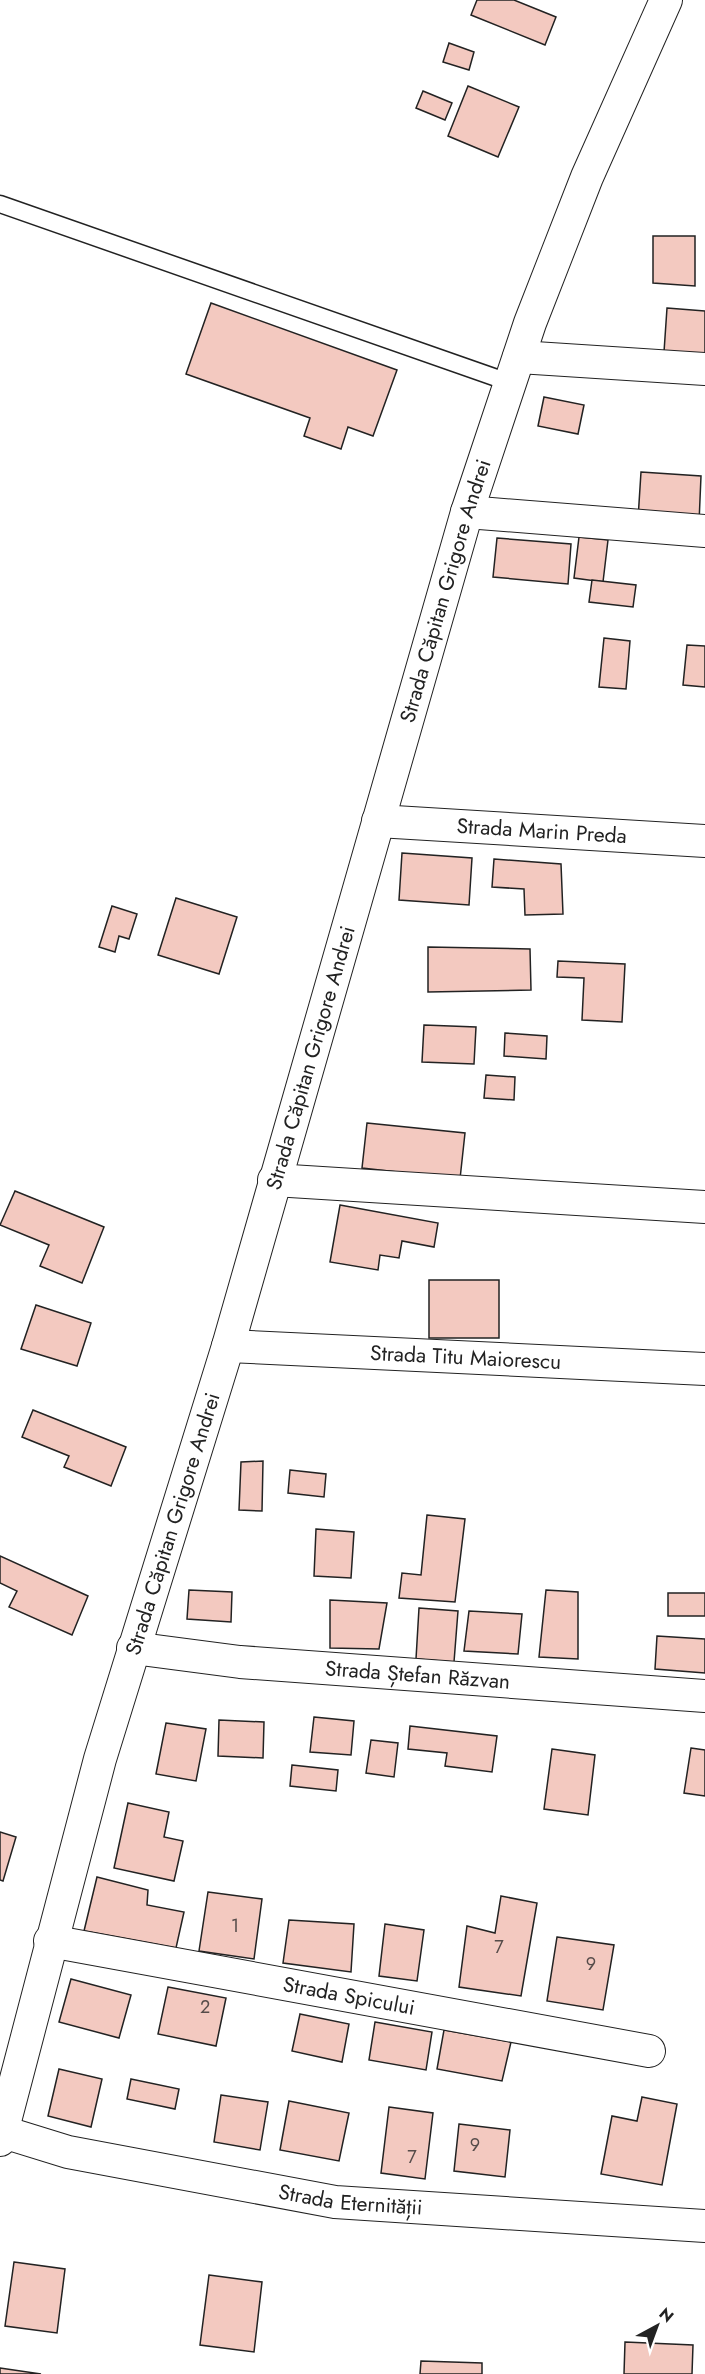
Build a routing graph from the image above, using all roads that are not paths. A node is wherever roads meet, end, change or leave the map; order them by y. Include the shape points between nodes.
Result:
1 (666, 0) edge
2 (0, 204) edge
3 (705, 369) edge
4 (515, 370) junction
5 (467, 512) junction
6 (705, 531) edge
7 (378, 821) junction
8 (705, 842) edge
9 (274, 1180) junction
10 (705, 1207) edge
11 (228, 1346) junction
12 (705, 1369) edge
13 (133, 1648) junction
14 (705, 1696) edge
15 (50, 1941) junction
16 (649, 2051) dead end
17 (1, 2134) edge
18 (705, 2226) edge

1 - 4 street, Strada Căpitan Grigore Andrei via 587,177
2 - 4 lane
3 - 4 street
4 - 5 street, Strada Căpitan Grigore Andrei
5 - 6 street
5 - 7 street, Strada Căpitan Grigore Andrei
7 - 8 street, Strada Marin Preda
7 - 9 street, Strada Căpitan Grigore Andrei
9 - 10 street
9 - 11 street, Strada Căpitan Grigore Andrei
11 - 12 street, Strada Titu Maiorescu
11 - 13 street, Strada Căpitan Grigore Andrei
13 - 14 street, Strada Ștefan Răzvan via 240,1662
13 - 15 street, Strada Căpitan Grigore Andrei
15 - 16 street, Strada Spicului
15 - 17 street, Strada Căpitan Grigore Andrei
17 - 18 street, Strada Eternității via 68,2152 336,2202

